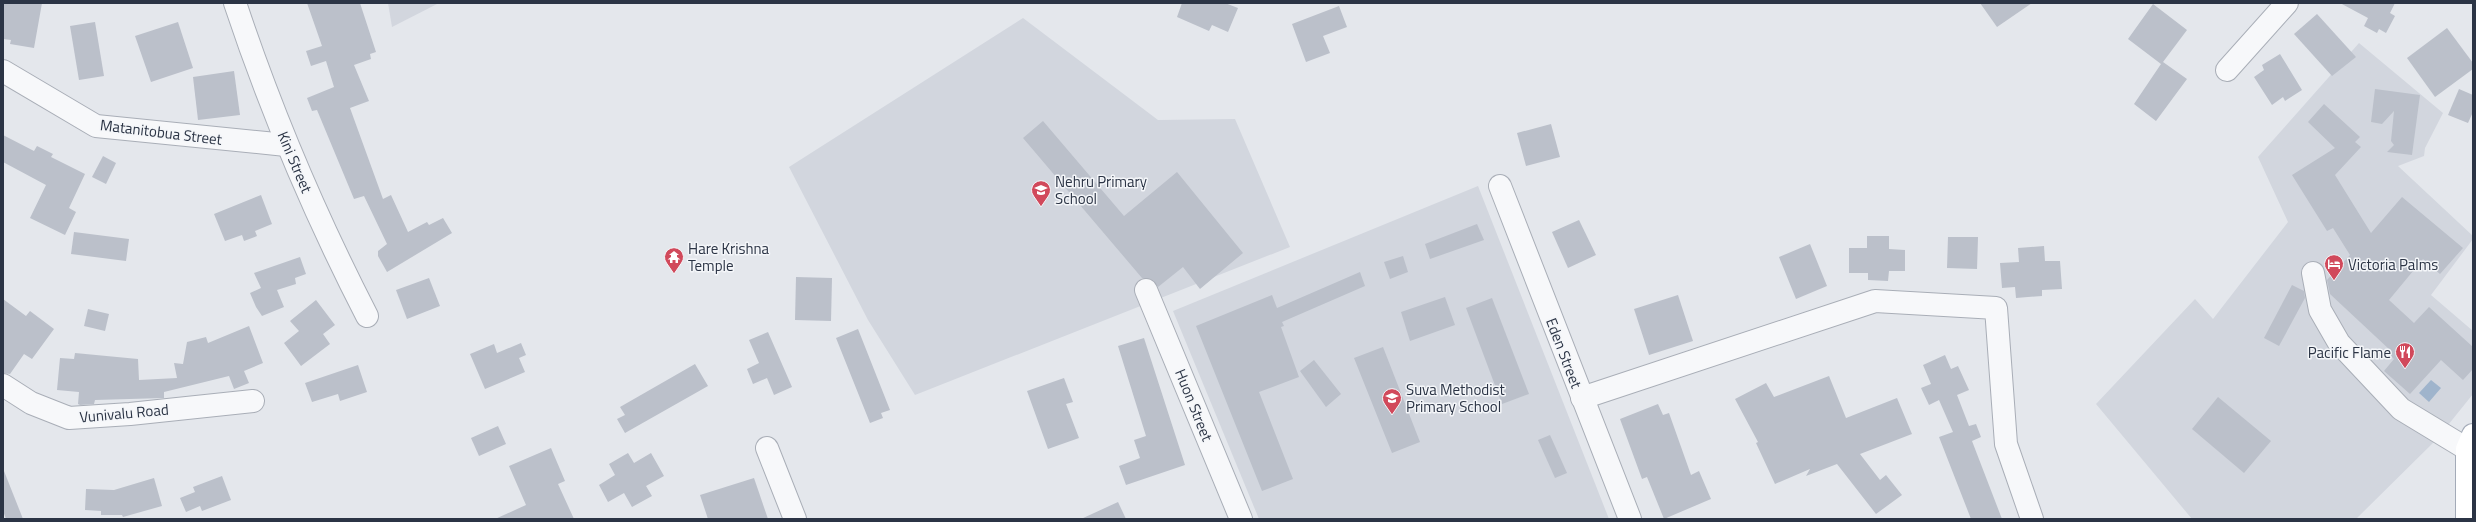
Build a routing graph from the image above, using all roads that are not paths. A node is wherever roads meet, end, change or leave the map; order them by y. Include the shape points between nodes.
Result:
1 (235, 3) edge
2 (2287, 3) edge
3 (2227, 70) dead end
4 (3, 71) edge
5 (286, 145) junction
6 (1500, 186) dead end
7 (2313, 273) dead end
8 (1146, 290) dead end
9 (367, 316) dead end
10 (3, 385) edge
11 (1582, 398) junction
12 (253, 401) dead end
13 (2470, 442) edge
14 (766, 448) dead end
15 (795, 519) edge
16 (1241, 519) edge
17 (1630, 519) edge
18 (2032, 519) edge
19 (2467, 519) edge

1 - 5 street, Kini Street
2 - 3 street
4 - 5 street, Matanitobua Street via 96,126
5 - 9 street, Kini Street
6 - 11 street, Eden Street
7 - 13 street via 2320,310 2349,355 2401,409
8 - 16 street, Huon Street
10 - 12 street, Vunivalu Road via 31,403 69,418
11 - 17 street, Eden Street
11 - 18 street via 1875,301 1996,308 2006,444
13 - 19 main road
14 - 15 street

